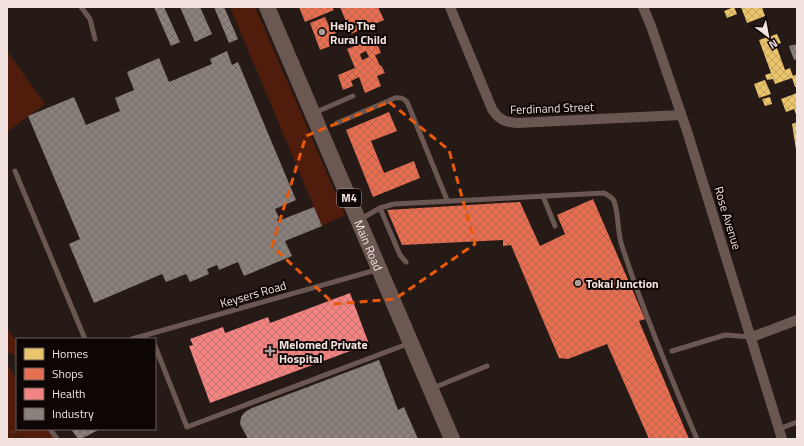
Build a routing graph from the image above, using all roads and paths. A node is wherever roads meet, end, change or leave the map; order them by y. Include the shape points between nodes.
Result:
1 (81, 7) edge
2 (267, 7) edge
3 (450, 7) edge
4 (643, 7) edge
5 (95, 39) dead end
6 (353, 96) dead end
7 (313, 114) junction
8 (681, 115) junction
9 (337, 123) dead end
10 (15, 171) dead end
11 (542, 196) junction
12 (447, 200) junction
13 (380, 208) junction
14 (359, 220) junction
15 (555, 226) dead end
16 (406, 262) dead end
17 (379, 269) junction
18 (396, 307) junction
19 (797, 320) edge
20 (151, 336) edge
21 (752, 337) junction
22 (85, 338) edge
23 (138, 338) edge
24 (411, 343) junction
25 (156, 349) edge
26 (672, 351) dead end
27 (487, 366) dead end
28 (434, 387) junction
29 (797, 422) edge
30 (779, 429) junction
31 (51, 430) edge
32 (57, 439) edge
33 (452, 439) edge
34 (461, 439) edge
35 (697, 439) edge
36 (782, 439) edge

1 - 5 lane via 90,19
2 - 7 main road, Main Road / M4
3 - 8 street, Ferdinand Street via 492,109 496,116 505,122
4 - 8 street, Rose Avenue
6 - 7 lane
7 - 14 main road, Main Road / M4
8 - 21 street, Rose Avenue
9 - 12 lane via 395,98 404,99
10 - 22 lane
11 - 12 lane
11 - 15 lane
11 - 35 lane via 604,193 613,200 624,252
12 - 13 lane via 394,204
13 - 14 lane
13 - 16 lane via 400,255
14 - 17 main road, Main Road / M4
17 - 18 main road, Main Road / M4
17 - 20 lane, Keysers Road
18 - 24 main road, Main Road / M4
18 - 28 main road via 413,327
19 - 21 street
20 - 23 lane, Keysers Road
21 - 26 lane via 725,335
21 - 30 street, Rose Avenue
24 - 25 lane via 187,427
24 - 28 main road, Main Road / M4
27 - 28 lane
28 - 33 main road, Main Road / M4
28 - 34 main road
29 - 30 lane
30 - 36 street, Rose Avenue
31 - 32 lane

